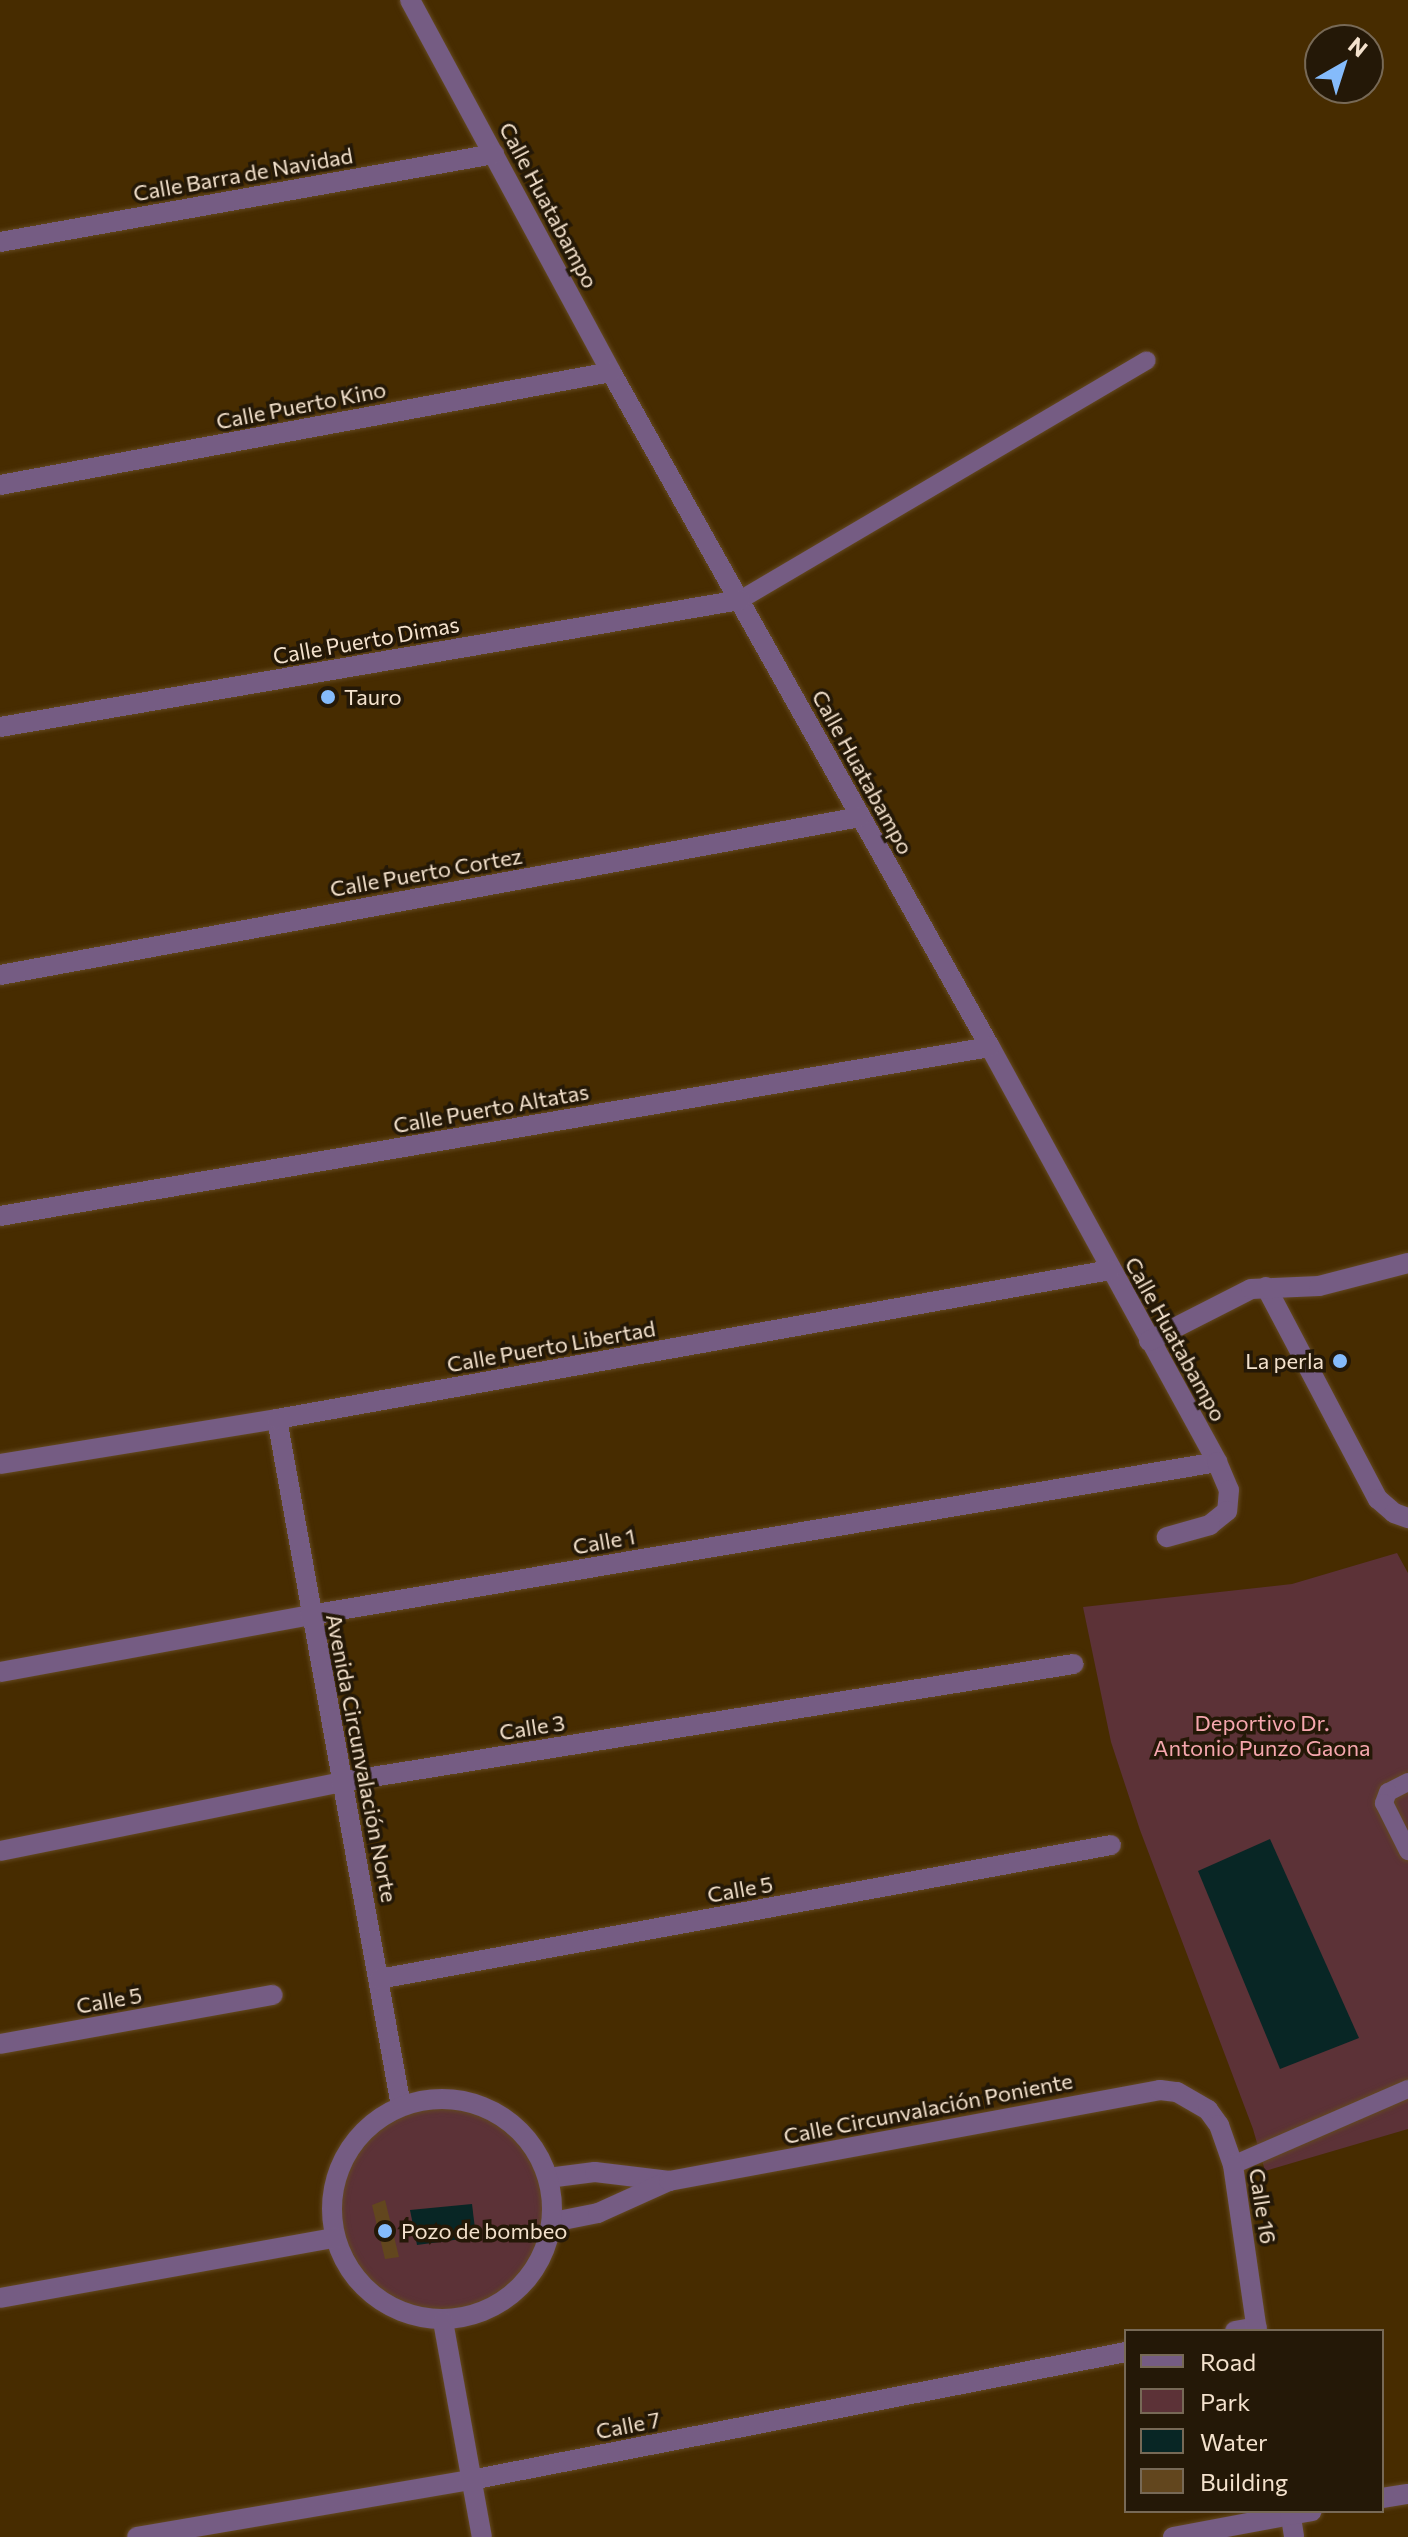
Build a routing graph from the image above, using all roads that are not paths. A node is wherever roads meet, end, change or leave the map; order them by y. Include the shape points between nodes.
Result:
1 (410, 0) edge
2 (494, 154) junction
3 (0, 242) edge
4 (1147, 360) dead end
5 (611, 372) junction
6 (0, 485) edge
7 (740, 600) junction
8 (0, 727) edge
9 (860, 817) junction
10 (0, 975) edge
11 (990, 1047) junction
12 (0, 1216) edge
13 (1408, 1263) edge
14 (1110, 1270) junction
15 (1266, 1287) junction
16 (1149, 1341) junction
17 (277, 1419) junction
18 (1217, 1462) junction
19 (0, 1464) edge
20 (1401, 1516) edge
21 (1167, 1537) dead end
22 (310, 1615) junction
23 (1074, 1664) dead end
24 (0, 1672) edge
25 (341, 1782) junction
26 (1408, 1782) edge
27 (1111, 1845) dead end
28 (0, 1851) edge
29 (1408, 1851) edge
30 (379, 1979) junction
31 (273, 1995) dead end
32 (0, 2044) edge
33 (1408, 2089) edge
34 (1195, 2100) joint
35 (401, 2106) junction
36 (1233, 2165) junction
37 (548, 2178) junction
38 (669, 2181) junction
39 (553, 2222) junction
40 (335, 2238) junction
41 (0, 2298) edge
42 (443, 2321) junction
43 (1257, 2329) edge
44 (1124, 2352) edge
45 (471, 2480) junction
46 (1408, 2494) edge
47 (1384, 2498) edge
48 (1290, 2513) edge
49 (137, 2537) edge
50 (482, 2537) edge
51 (1173, 2537) edge
52 (1294, 2537) edge

1 - 2 street, Calle Huatabampo
2 - 3 street, Calle Barra de Navidad
2 - 5 street, Calle Huatabampo
4 - 7 lane
5 - 6 street, Calle Puerto Kino
5 - 7 street, Calle Huatabampo
7 - 8 street, Calle Puerto Dimas
7 - 9 street, Calle Huatabampo
9 - 10 street, Calle Puerto Cortez
9 - 11 street, Calle Huatabampo
11 - 12 street, Calle Puerto Altatas
11 - 14 street, Calle Huatabampo
13 - 15 street via 1319,1286
14 - 16 street, Calle Huatabampo
14 - 17 street, Calle Puerto Libertad
15 - 16 street via 1234,1295
15 - 20 street via 1378,1499
16 - 18 street, Calle Huatabampo
17 - 19 street, Calle Puerto Libertad
17 - 22 street, Avenida Circunvalación Norte
18 - 21 street, Calle Huatabampo via 1229,1490 1227,1511 1210,1525
18 - 22 street, Calle 1
22 - 24 street, Calle 1
22 - 25 street, Avenida Circunvalación Norte
23 - 25 street, Calle 3
25 - 28 street, Calle 3
25 - 30 street, Avenida Circunvalación Norte
26 - 29 lane via 1388,1792 1384,1803
27 - 30 street, Calle 5
30 - 35 street, Avenida Circunvalación Norte
31 - 32 street, Calle 5
33 - 36 lane
34 - 36 street, Calle 16 via 1219,2125
34 - 38 street, Calle Circunvalación Poniente via 1160,2090
35 - 37 street via 439,2098 476,2104 510,2122 536,2150
35 - 40 street via 367,2127 343,2159 332,2198
36 - 43 street, Calle 16
37 - 38 street, Calle Circunvalación Poniente via 595,2172
37 - 39 street
38 - 39 street, Calle Circunvalación Poniente via 598,2213
39 - 42 street via 543,2258 522,2288 491,2310
40 - 41 street
40 - 42 street via 352,2273 380,2301 416,2317
42 - 45 street
44 - 45 street, Calle 7
45 - 49 street, Calle 7
45 - 50 street
46 - 47 street
48 - 51 street
48 - 52 street

